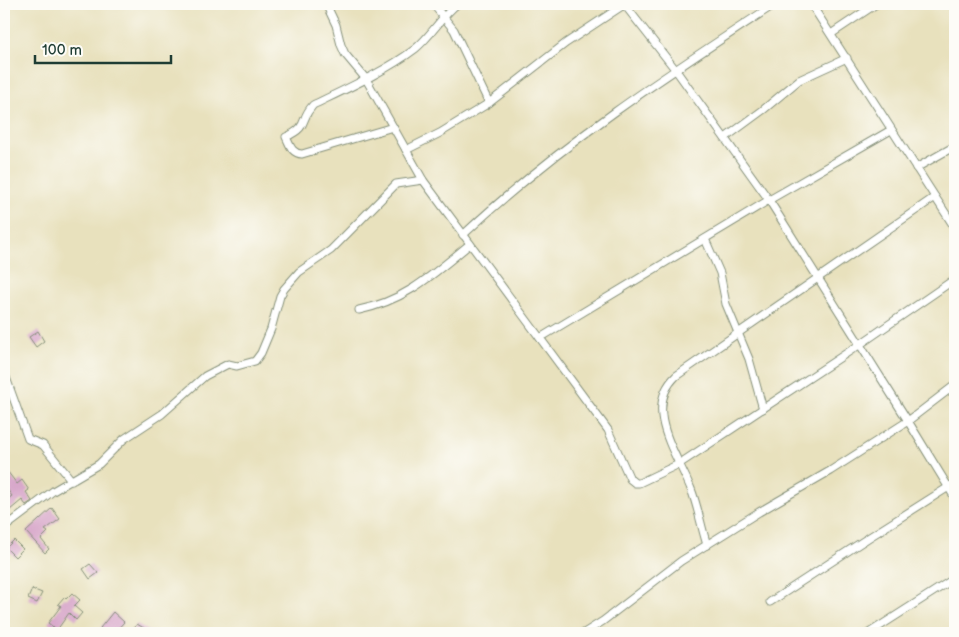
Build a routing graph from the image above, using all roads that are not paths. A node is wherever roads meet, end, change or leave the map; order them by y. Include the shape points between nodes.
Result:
1 (326, 4) edge
2 (433, 4) edge
3 (457, 4) edge
4 (624, 4) edge
5 (774, 4) edge
6 (811, 4) edge
7 (876, 4) edge
8 (443, 17) junction
9 (831, 34) junction
10 (847, 58) junction
11 (675, 69) junction
12 (366, 78) junction
13 (488, 103) junction
14 (393, 127) junction
15 (892, 130) junction
16 (725, 138) junction
17 (955, 146) edge
18 (406, 150) junction
19 (916, 168) junction
20 (423, 180) junction
21 (935, 197) junction
22 (769, 200) junction
23 (955, 228) edge
24 (463, 235) junction
25 (704, 239) junction
26 (470, 244) junction
27 (817, 277) junction
28 (955, 279) edge
29 (359, 310) dead end
30 (738, 333) junction
31 (540, 338) junction
32 (859, 345) junction
33 (4, 372) edge
34 (955, 385) edge
35 (763, 409) junction
36 (908, 421) junction
37 (679, 464) junction
38 (72, 481) junction
39 (955, 483) edge
40 (948, 488) junction
41 (955, 498) edge
42 (4, 528) edge
43 (707, 545) junction
44 (955, 578) edge
45 (770, 602) dead end
46 (584, 633) edge
47 (869, 633) edge

1 - 12 street via 345,54
2 - 8 street
3 - 8 street
4 - 11 street
4 - 13 street via 566,43
5 - 11 street
6 - 9 street
7 - 9 street
8 - 12 street via 414,49
8 - 13 street via 454,30
9 - 10 street
10 - 15 street
10 - 16 street via 799,80
11 - 16 street
11 - 24 street via 578,139 494,205
12 - 14 street
12 - 14 street via 313,105 301,128 286,137 293,151 302,154
13 - 18 street
14 - 18 street
15 - 19 street
15 - 22 street
16 - 22 street
17 - 19 street
18 - 20 street
19 - 21 street
20 - 24 street
20 - 38 street via 396,184 331,250 299,272 280,296 271,330 255,360 237,366 228,364 205,376 162,414 124,439 99,464
21 - 23 street
21 - 27 street
22 - 25 street
22 - 27 street
24 - 26 street
25 - 30 street via 716,261 726,304
25 - 31 street
26 - 29 street via 415,288 384,304
26 - 31 street
27 - 30 street
27 - 32 street
28 - 32 street
30 - 35 street
30 - 37 street via 668,384 661,417
31 - 37 street via 608,430 633,481 638,483
32 - 35 street
32 - 36 street
33 - 38 street via 28,439 43,445
34 - 36 street
35 - 37 street
36 - 40 street
36 - 43 street
37 - 43 street via 691,490
38 - 42 street via 53,491
39 - 40 street
40 - 41 street
40 - 45 street
43 - 46 street
44 - 47 street

